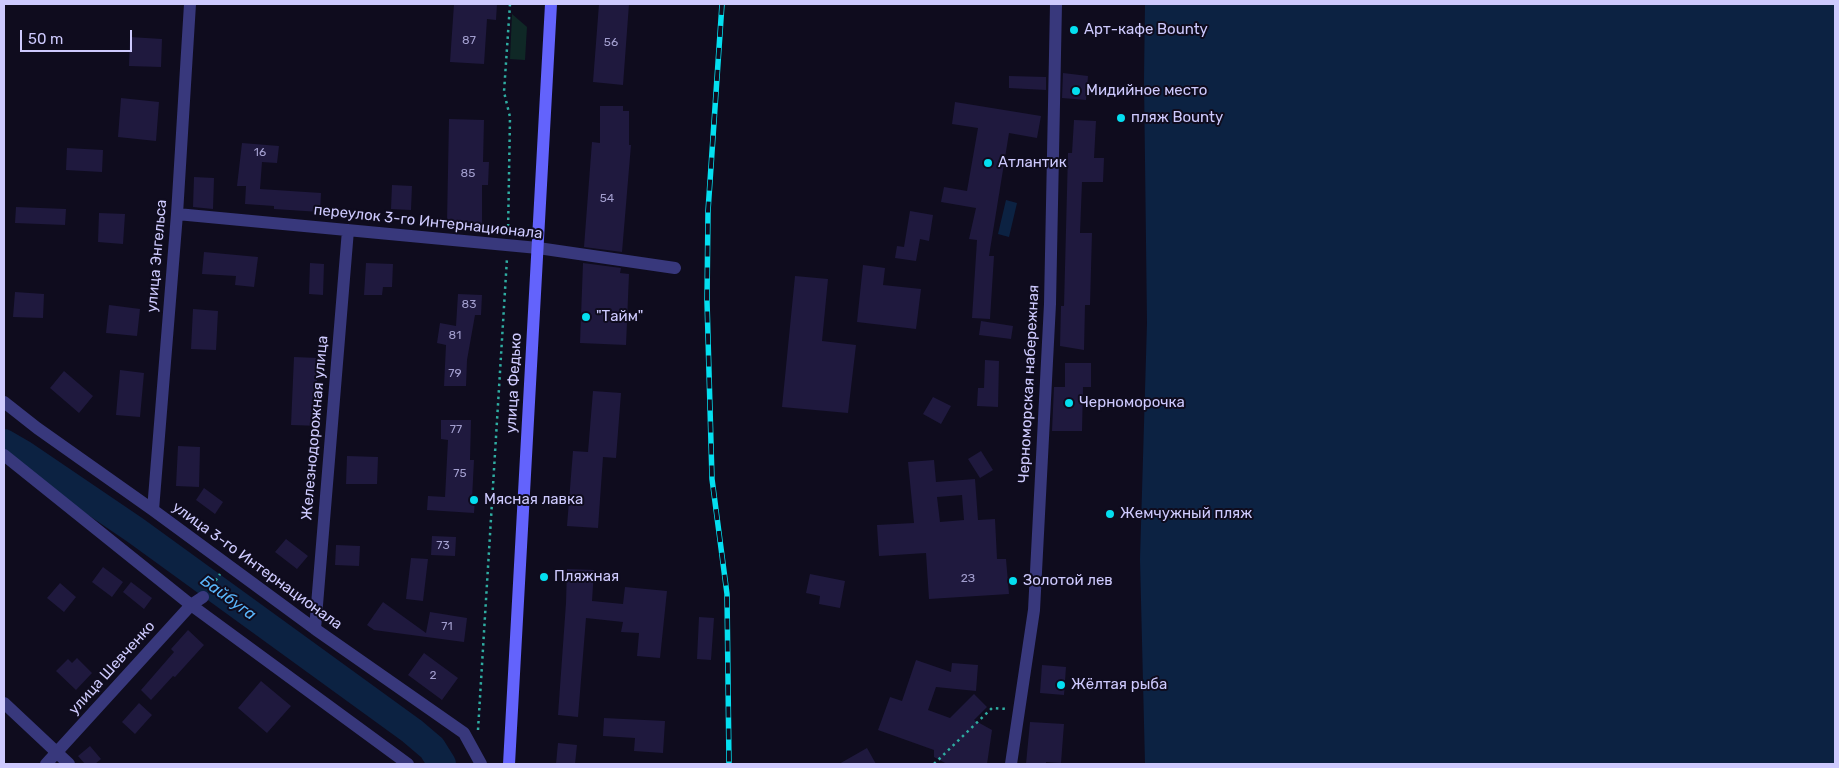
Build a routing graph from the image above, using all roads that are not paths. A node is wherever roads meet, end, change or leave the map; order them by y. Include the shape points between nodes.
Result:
1 (190, 4) edge
2 (551, 4) edge
3 (1056, 4) edge
4 (177, 214) junction
5 (348, 230) junction
6 (538, 248) junction
7 (674, 268) dead end
8 (4, 402) edge
9 (4, 456) edge
10 (153, 510) junction
11 (203, 597) road end
12 (191, 605) junction
13 (315, 628) junction
14 (4, 703) edge
15 (56, 753) junction
16 (479, 760) edge
17 (46, 764) edge
18 (69, 764) edge
19 (408, 764) edge
20 (509, 764) edge
21 (1011, 764) edge

1 - 4 street, улица Энгельса
2 - 6 main road, улица Федько
3 - 21 street, Черноморская набережная via 1050,304 1034,610
4 - 5 street, переулок 3-го Интернационала
4 - 10 street, улица Энгельса
5 - 6 street, переулок 3-го Интернационала
5 - 13 street, Железнодорожная улица
6 - 7 street, переулок 3-го Интернационала
6 - 20 main road, улица Федько
8 - 10 street, улица 3-го Интернационала
9 - 12 street
10 - 13 street, улица 3-го Интернационала
11 - 12 street, улица Шевченко
12 - 15 street, улица Шевченко
12 - 19 street
13 - 16 street, улица 3-го Интернационала via 464,733
14 - 15 street
15 - 17 street, улица Шевченко
15 - 18 street

